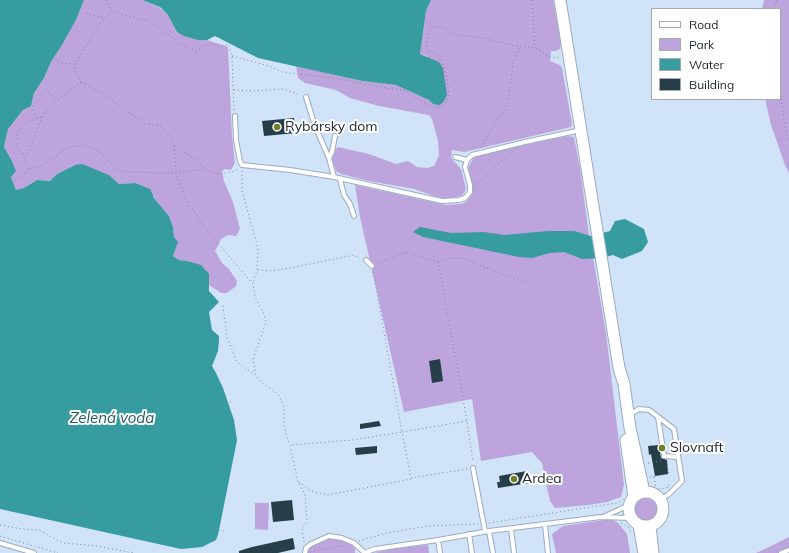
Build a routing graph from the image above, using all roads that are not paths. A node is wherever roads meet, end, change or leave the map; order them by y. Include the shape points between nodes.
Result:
1 (560, 0) edge
2 (306, 97) road end
3 (235, 116) road end
4 (581, 130) junction
5 (335, 136) dead end
6 (455, 157) dead end
7 (329, 158) junction
8 (467, 160) junction
9 (334, 177) junction
10 (340, 179) junction
11 (354, 216) dead end
12 (366, 260) road end
13 (372, 266) road end
14 (619, 368) junction
15 (629, 415) junction
16 (658, 416) junction
17 (678, 457) junction
18 (473, 468) road end
19 (639, 497) junction
20 (659, 498) junction
21 (601, 517) junction
22 (640, 523) junction
23 (545, 525) junction
24 (511, 529) junction
25 (487, 531) junction
26 (469, 534) junction
27 (438, 540) junction
28 (0, 543) edge
29 (789, 550) edge
30 (306, 552) edge
31 (34, 553) edge
32 (365, 553) edge
33 (440, 553) edge
34 (469, 553) edge
35 (472, 553) edge
36 (493, 553) edge
37 (514, 553) edge
38 (548, 553) edge
39 (644, 553) edge
40 (653, 553) edge
41 (781, 553) edge

1 - 4 main road
2 - 7 lane
3 - 9 lane via 236,140 242,166
4 - 8 lane via 482,152 472,155
4 - 14 main road
5 - 7 lane
6 - 8 lane
7 - 9 lane
8 - 10 lane via 465,167 470,192 459,200 442,201
9 - 10 lane
10 - 11 lane
12 - 13 lane
14 - 15 main road
14 - 19 main road via 621,407
15 - 16 lane via 639,409 649,410
15 - 19 main road
16 - 17 lane via 674,429
16 - 17 lane via 664,456
17 - 20 lane via 682,481 668,495
18 - 25 lane
19 - 20 main road
19 - 21 lane
19 - 22 main road via 630,514
20 - 22 main road via 663,506 658,522
21 - 22 lane
21 - 23 lane
22 - 39 main road
22 - 40 main road
23 - 24 lane
23 - 38 lane
24 - 25 lane
24 - 37 lane
25 - 26 lane
25 - 36 lane
26 - 27 lane
26 - 35 lane
27 - 32 lane
27 - 33 lane
28 - 31 lane
29 - 41 lane
30 - 32 lane via 311,544 329,536 354,543
34 - 35 lane

